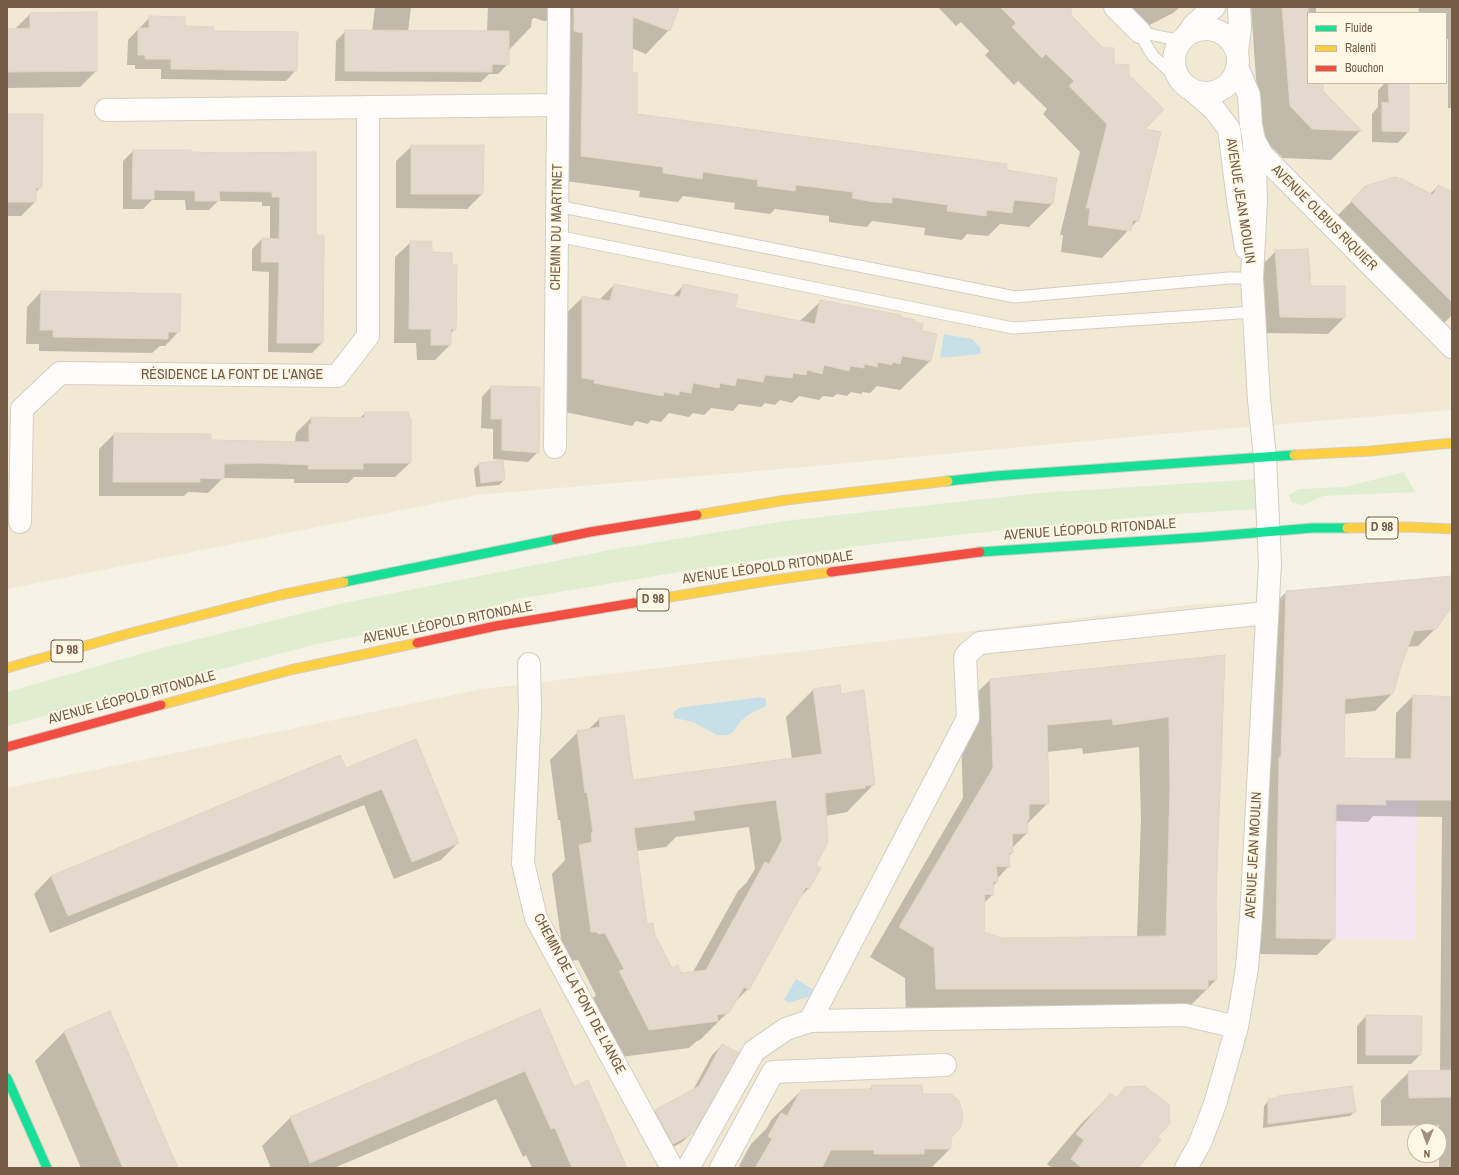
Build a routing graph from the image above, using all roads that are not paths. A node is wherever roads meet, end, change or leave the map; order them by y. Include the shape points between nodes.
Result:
1 (559, 7) edge
2 (1115, 7) edge
3 (1214, 7) edge
4 (1240, 7) edge
5 (1140, 32) junction
6 (1185, 37) junction
7 (1237, 60) junction
8 (1187, 86) junction
9 (558, 105) junction
10 (368, 107) junction
11 (106, 110) dead end
12 (1254, 140) junction
13 (557, 206) junction
14 (557, 236) junction
15 (1252, 278) junction
16 (1254, 312) junction
17 (1452, 347) edge
18 (1452, 443) edge
19 (555, 447) dead end
20 (1265, 457) junction
21 (20, 522) dead end
22 (1452, 529) edge
23 (1268, 531) junction
24 (1267, 613) junction
25 (529, 664) dead end
26 (7, 668) edge
27 (7, 747) edge
28 (810, 1020) junction
29 (1237, 1027) junction
30 (945, 1065) dead end
31 (7, 1078) edge
32 (46, 1168) edge
33 (672, 1168) edge
34 (688, 1168) edge
35 (722, 1168) edge
36 (1186, 1168) edge

1 - 9 street, CHEMIN DU MARTINET
2 - 5 street
3 - 6 street
4 - 7 street
5 - 6 lane via 1167,38
5 - 8 lane via 1153,56
6 - 7 street via 1205,29 1216,31 1233,43
6 - 8 street via 1174,55 1174,66 1177,77
7 - 8 street via 1236,73 1231,82 1214,93 1204,94
7 - 12 street, AVENUE OLBIUS RIQUIER via 1249,95
8 - 15 street, AVENUE JEAN MOULIN via 1214,109 1229,129
9 - 10 street
9 - 13 street, CHEMIN DU MARTINET
10 - 11 street
10 - 21 street, RÉSIDENCE LA FONT DE L'ANGE via 368,336 337,376 60,374 22,409
12 - 15 street, AVENUE JEAN MOULIN via 1256,200
12 - 17 street, AVENUE OLBIUS RIQUIER via 1262,156
13 - 14 street, CHEMIN DU MARTINET
13 - 15 lane via 1015,296
14 - 16 lane via 1013,328
14 - 19 street, CHEMIN DU MARTINET
15 - 16 street, AVENUE JEAN MOULIN
16 - 20 street, AVENUE JEAN MOULIN
18 - 20 main road, D 98
20 - 23 street, AVENUE JEAN MOULIN
20 - 26 main road, D 98 via 996,476 786,500 590,532 280,595
22 - 23 main road, AVENUE LÉOPOLD RITONDALE / D 98 via 1312,528
23 - 24 street, AVENUE JEAN MOULIN via 1270,563
23 - 27 main road, AVENUE LÉOPOLD RITONDALE / D 98 via 994,550 767,581 496,626 290,670
24 - 28 street via 980,644 970,650 965,657 968,718
24 - 29 street, AVENUE JEAN MOULIN via 1247,968
25 - 33 street, CHEMIN DE LA FONT DE L'ANGE via 530,710 523,863 536,918
28 - 29 street via 1185,1015
28 - 34 street via 786,1029 754,1051
29 - 36 street, AVENUE JEAN MOULIN via 1215,1104 1200,1143
30 - 35 street via 773,1072
31 - 32 main road

